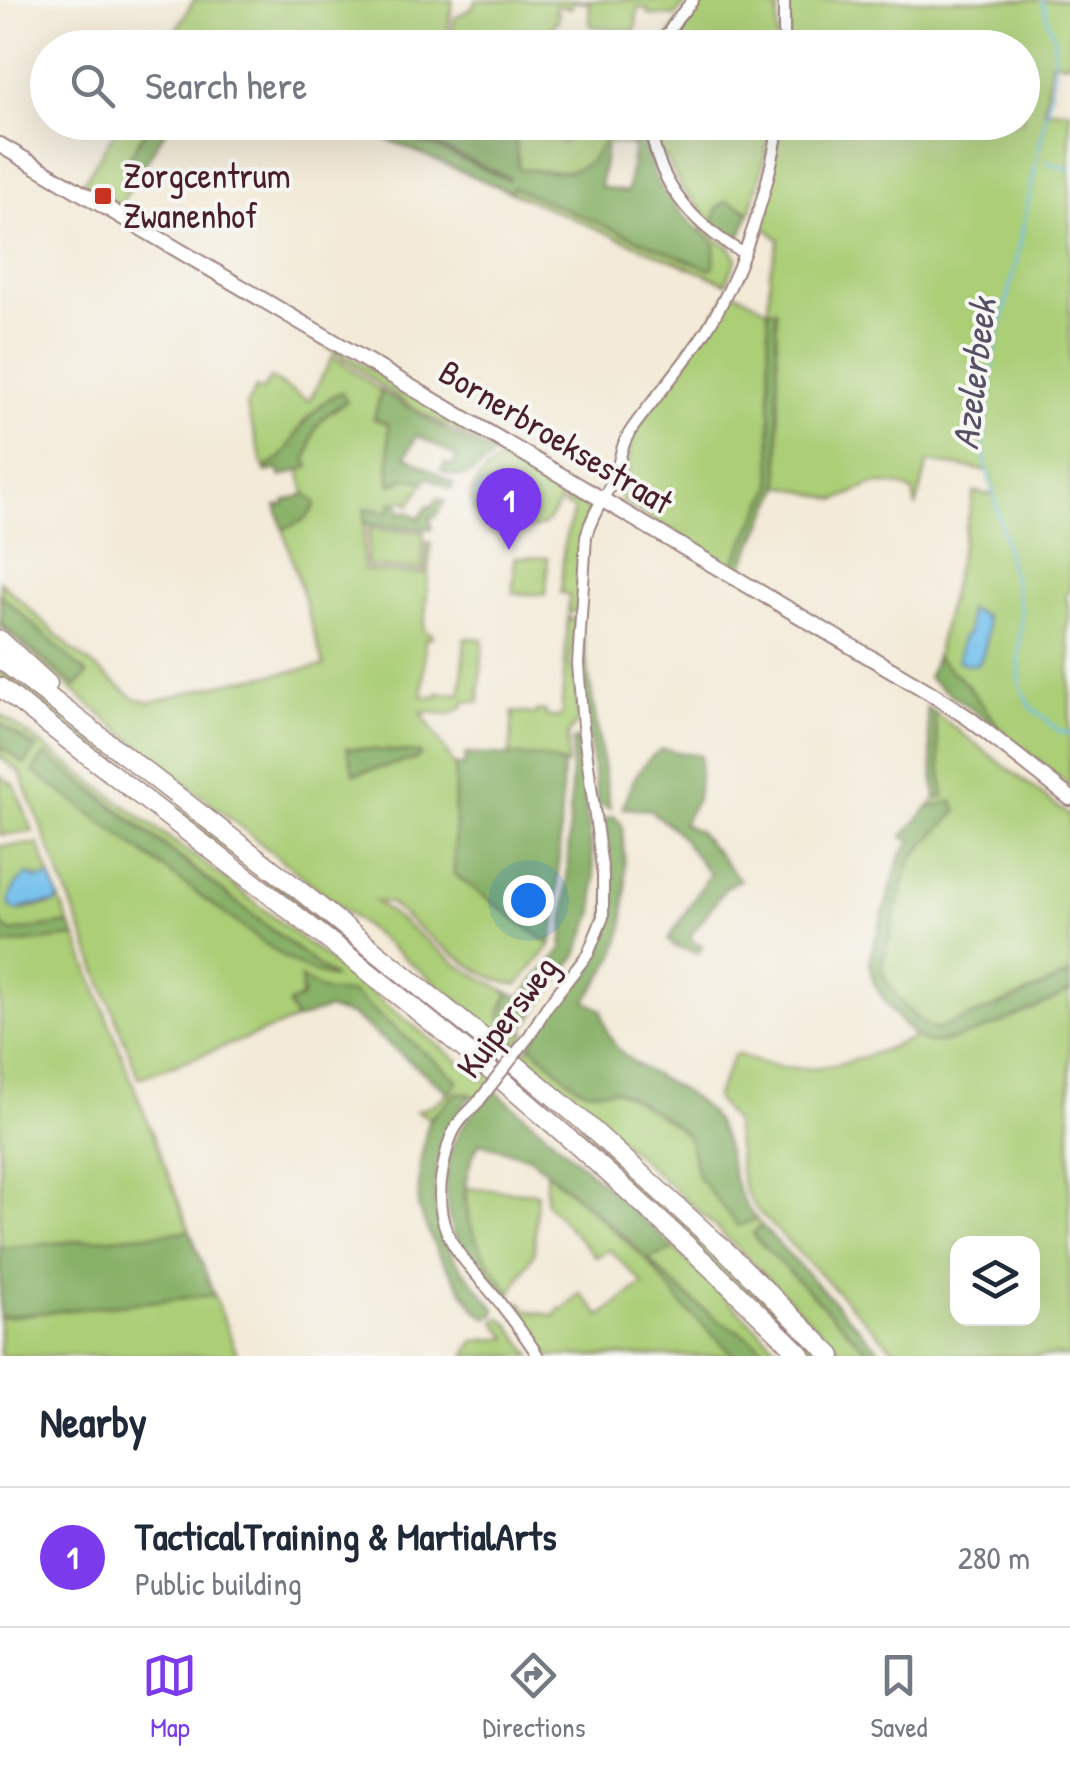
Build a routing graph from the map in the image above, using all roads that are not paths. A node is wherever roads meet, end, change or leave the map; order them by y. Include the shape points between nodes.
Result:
1 (694, 0) edge
2 (784, 0) edge
3 (670, 30) edge
4 (784, 30) edge
5 (653, 140) edge
6 (775, 140) edge
7 (0, 145) edge
8 (742, 253) junction
9 (602, 499) junction
10 (0, 640) edge
11 (0, 660) edge
12 (0, 687) edge
13 (0, 700) edge
14 (62, 735) junction
15 (102, 738) junction
16 (1070, 798) edge
17 (538, 1356) edge
18 (802, 1356) edge
19 (832, 1356) edge

1 - 3 street
2 - 4 street
5 - 8 street via 673,192 704,227
6 - 8 street, Kuipersweg
7 - 9 main road, Bornerbroeksestraat
8 - 9 street, Kuipersweg via 710,324 629,432
9 - 16 main road, Bornerbroeksestraat via 929,692
9 - 17 street, Kuipersweg, bridge via 586,536 578,664 604,875 603,917 588,954 459,1122 440,1188 444,1224 456,1250
10 - 15 highway
11 - 15 highway
12 - 14 highway
13 - 14 highway
14 - 18 highway via 512,1089
15 - 19 highway via 569,1109

